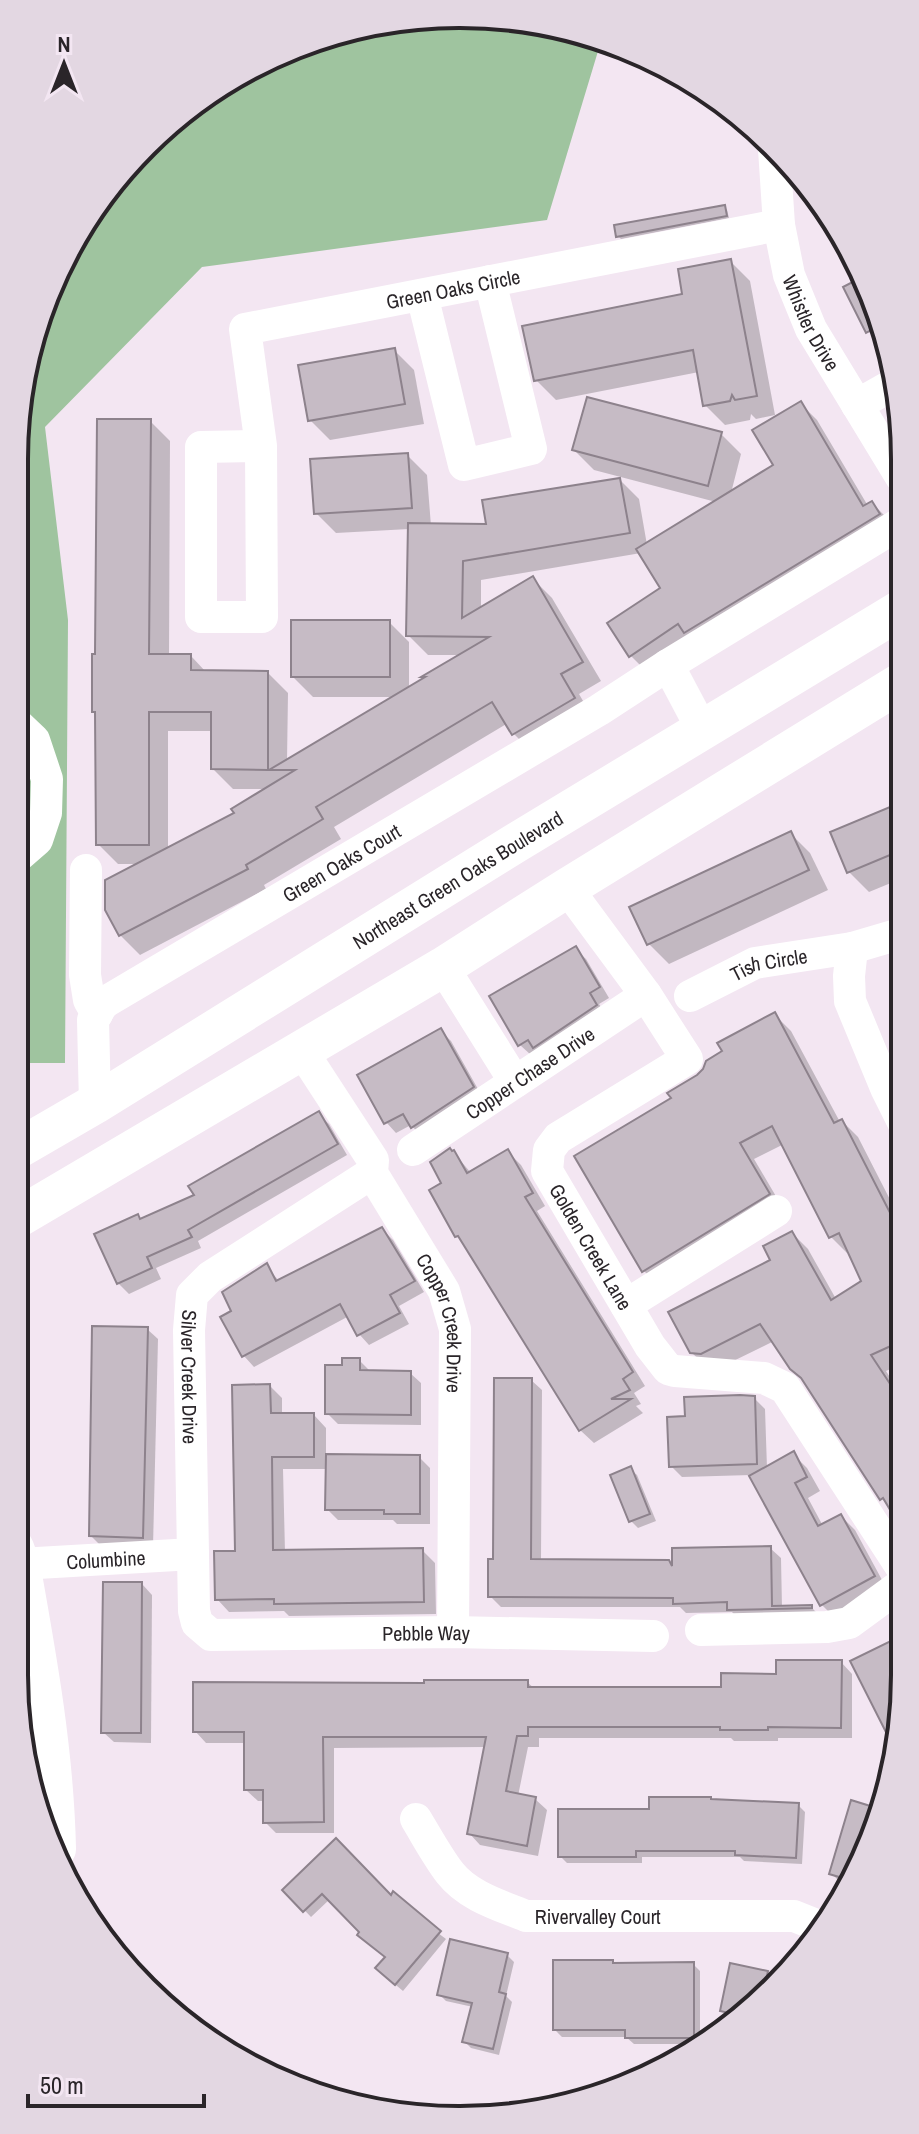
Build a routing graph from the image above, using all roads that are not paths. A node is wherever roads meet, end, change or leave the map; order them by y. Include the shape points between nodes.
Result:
1 (775, 165) edge
2 (779, 225) junction
3 (490, 281) junction
4 (422, 295) junction
5 (885, 389) edge
6 (857, 405) junction
7 (261, 446) junction
8 (891, 461) edge
9 (891, 529) edge
10 (891, 616) edge
11 (668, 665) junction
12 (891, 689) edge
13 (703, 731) junction
14 (28, 734) edge
15 (28, 848) edge
16 (86, 870) dead end
17 (567, 888) junction
18 (891, 937) edge
19 (852, 948) junction
20 (443, 967) junction
21 (646, 995) junction
22 (690, 996) dead end
23 (267, 997) junction
24 (97, 1014) junction
25 (302, 1051) junction
26 (515, 1082) junction
27 (891, 1098) edge
28 (95, 1104) junction
29 (28, 1143) edge
30 (413, 1150) dead end
31 (372, 1173) junction
32 (776, 1211) dead end
33 (28, 1212) edge
34 (626, 1305) junction
35 (891, 1551) edge
36 (193, 1554) junction
37 (28, 1556) edge
38 (891, 1592) edge
39 (202, 1628) joint
40 (701, 1630) dead end
41 (453, 1632) junction
42 (653, 1636) dead end
43 (28, 1679) edge
44 (416, 1819) dead end
45 (55, 1825) edge
46 (812, 1923) edge

1 - 2 street, Whistler Drive
2 - 3 street, Green Oaks Circle
2 - 6 street, Whistler Drive via 789,275 811,329
3 - 4 street, Green Oaks Circle
3 - 4 street via 531,449 464,465
4 - 7 street, Green Oaks Circle via 245,329
5 - 6 street
6 - 8 street, Whistler Drive
7 - 7 street via 262,617 201,617 201,447
9 - 11 street, Green Oaks Court
10 - 13 main road, Northeast Green Oaks Boulevard
11 - 13 street
11 - 24 street, Green Oaks Court via 107,1001
12 - 17 main road
13 - 23 main road, Northeast Green Oaks Boulevard
14 - 15 street via 47,779 46,813 37,840
16 - 24 street via 85,975
17 - 20 main road
17 - 21 street, Golden Creek Lane
18 - 19 street, Tish Circle
19 - 22 street, Tish Circle via 755,963
19 - 27 street via 850,1001
20 - 25 main road
20 - 26 street
21 - 26 street, Copper Chase Drive
21 - 34 street, Golden Creek Lane via 687,1059 558,1138 549,1150 547,1171
23 - 25 main road
23 - 28 main road, Northeast Green Oaks Boulevard
24 - 28 street
25 - 31 street, Copper Creek Drive via 373,1160
25 - 33 main road
26 - 30 street, Copper Chase Drive
28 - 29 main road, Northeast Green Oaks Boulevard
31 - 36 street, Silver Creek Drive via 210,1277 192,1295
31 - 41 street, Copper Creek Drive via 444,1291 455,1329
32 - 34 street
34 - 35 street, Golden Creek Lane via 668,1369 764,1378 785,1388
36 - 37 street, Columbine
36 - 39 street, Silver Creek Drive via 194,1611
38 - 40 street via 849,1623
39 - 41 street, Pebble Way via 211,1635
41 - 42 street, Pebble Way
43 - 45 main road via 44,1698
44 - 46 street, Rivervalley Court via 465,1888 526,1916 794,1916

